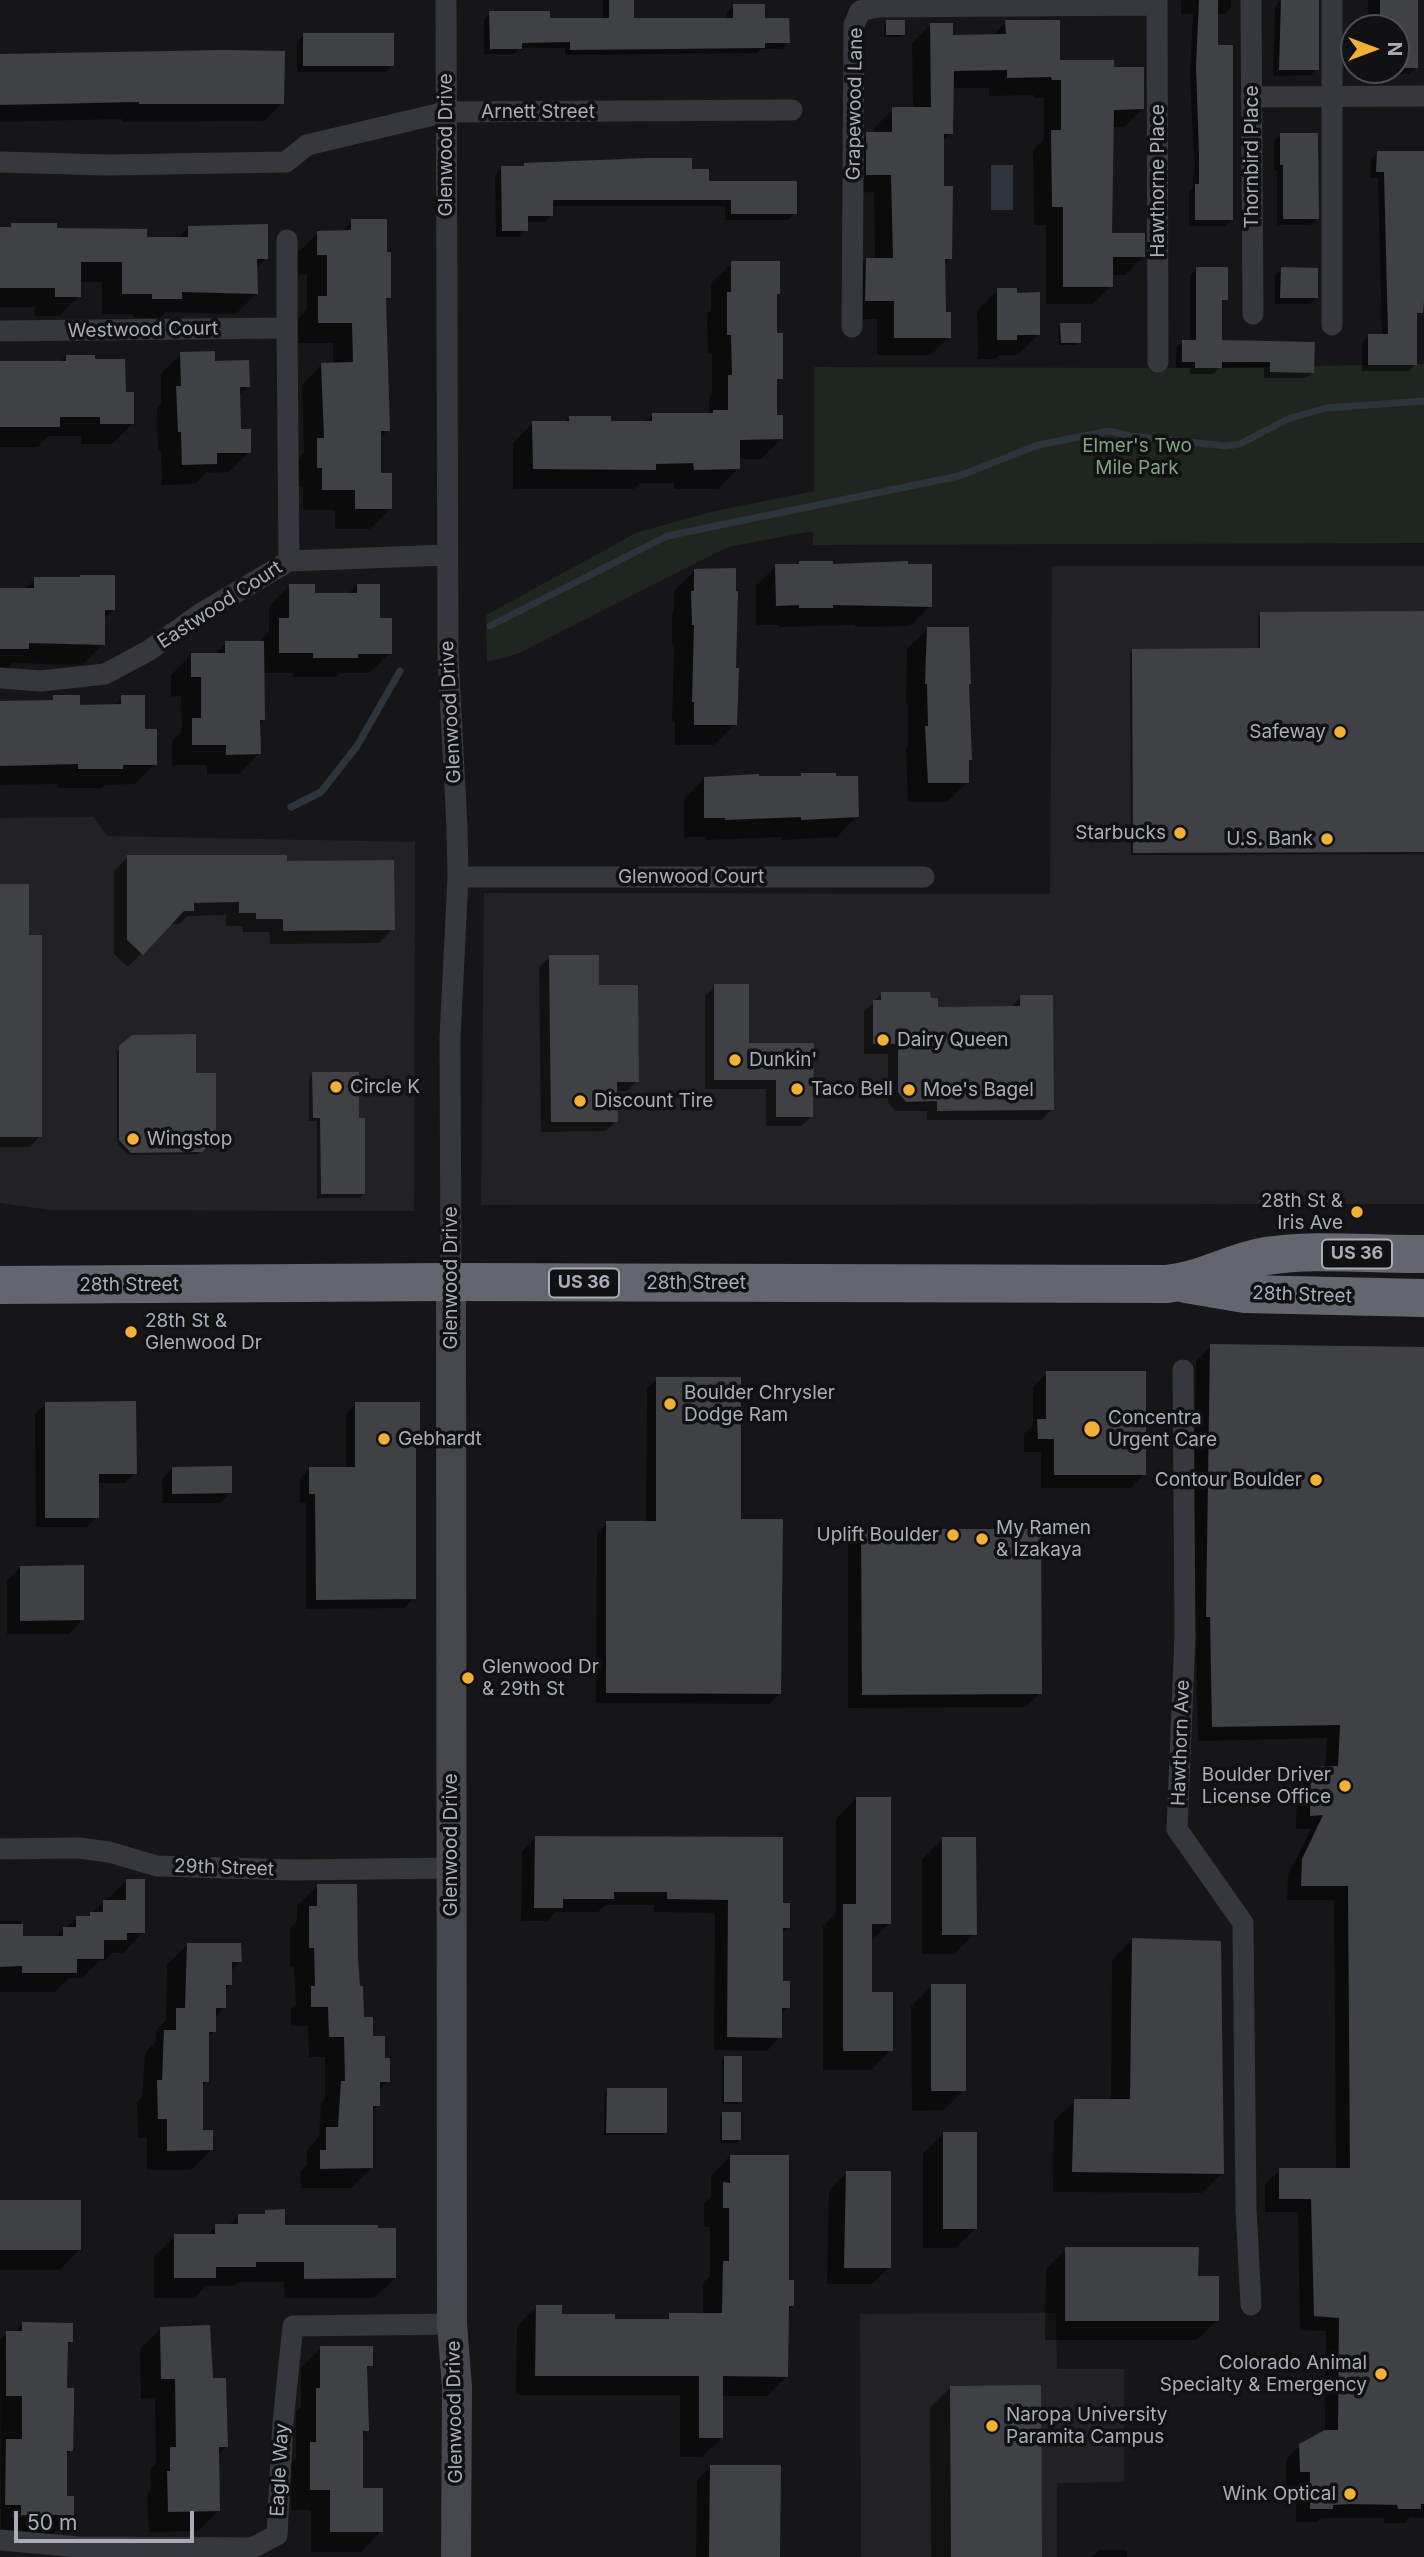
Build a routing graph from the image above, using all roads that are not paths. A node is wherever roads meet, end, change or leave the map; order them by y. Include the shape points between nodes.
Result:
1 (446, 0) edge
2 (1251, 0) edge
3 (1332, 0) edge
4 (1157, 2) edge
5 (1332, 96) junction
6 (1424, 96) edge
7 (1251, 97) junction
8 (792, 110) dead end
9 (446, 112) junction
10 (0, 162) edge
11 (287, 240) dead end
12 (1253, 314) dead end
13 (1332, 324) dead end
14 (852, 327) dead end
15 (287, 328) junction
16 (0, 331) edge
17 (1158, 362) dead end
18 (447, 555) junction
19 (289, 561) junction
20 (0, 678) edge
21 (458, 877) junction
22 (924, 877) dead end
23 (1424, 1254) edge
24 (451, 1282) junction
25 (1181, 1283) junction
26 (0, 1285) edge
27 (1424, 1298) edge
28 (1183, 1370) dead end
29 (0, 1849) edge
30 (451, 1868) junction
31 (1251, 2305) dead end
32 (452, 2324) junction
33 (0, 2540) edge
34 (456, 2557) edge

1 - 9 street, Glenwood Drive
2 - 7 street, Thornbird Place
3 - 5 street
4 - 14 street, Grapewood Lane via 860,11 854,25
4 - 17 street, Hawthorne Place
5 - 6 street
5 - 7 street
5 - 13 street
7 - 12 street, Thornbird Place
8 - 9 street, Arnett Street
9 - 10 street, Arnett Street via 307,145 286,162
9 - 18 street, Glenwood Drive
11 - 15 street
15 - 16 street, Westwood Court
15 - 19 street
18 - 19 street, Eastwood Court
18 - 21 street, Glenwood Drive
19 - 20 street, Eastwood Court via 105,674 41,681
21 - 22 street, Glenwood Court
21 - 24 street, Glenwood Drive via 450,1038
23 - 25 highway, 28th Street / US 36 via 1290,1253
24 - 25 highway, 28th Street / US 36
24 - 26 highway, 28th Street / US 36
24 - 30 street, Glenwood Drive
25 - 27 highway, 28th Street / US 36 via 1245,1294
28 - 31 street, Hawthorn Ave via 1185,1635 1177,1829 1243,1923
29 - 30 street, 29th Street via 79,1848 157,1866
30 - 32 street, Glenwood Drive
32 - 33 street, Eagle Way via 293,2326 276,2535 253,2548 78,2547
32 - 34 street, Glenwood Drive via 457,2386

